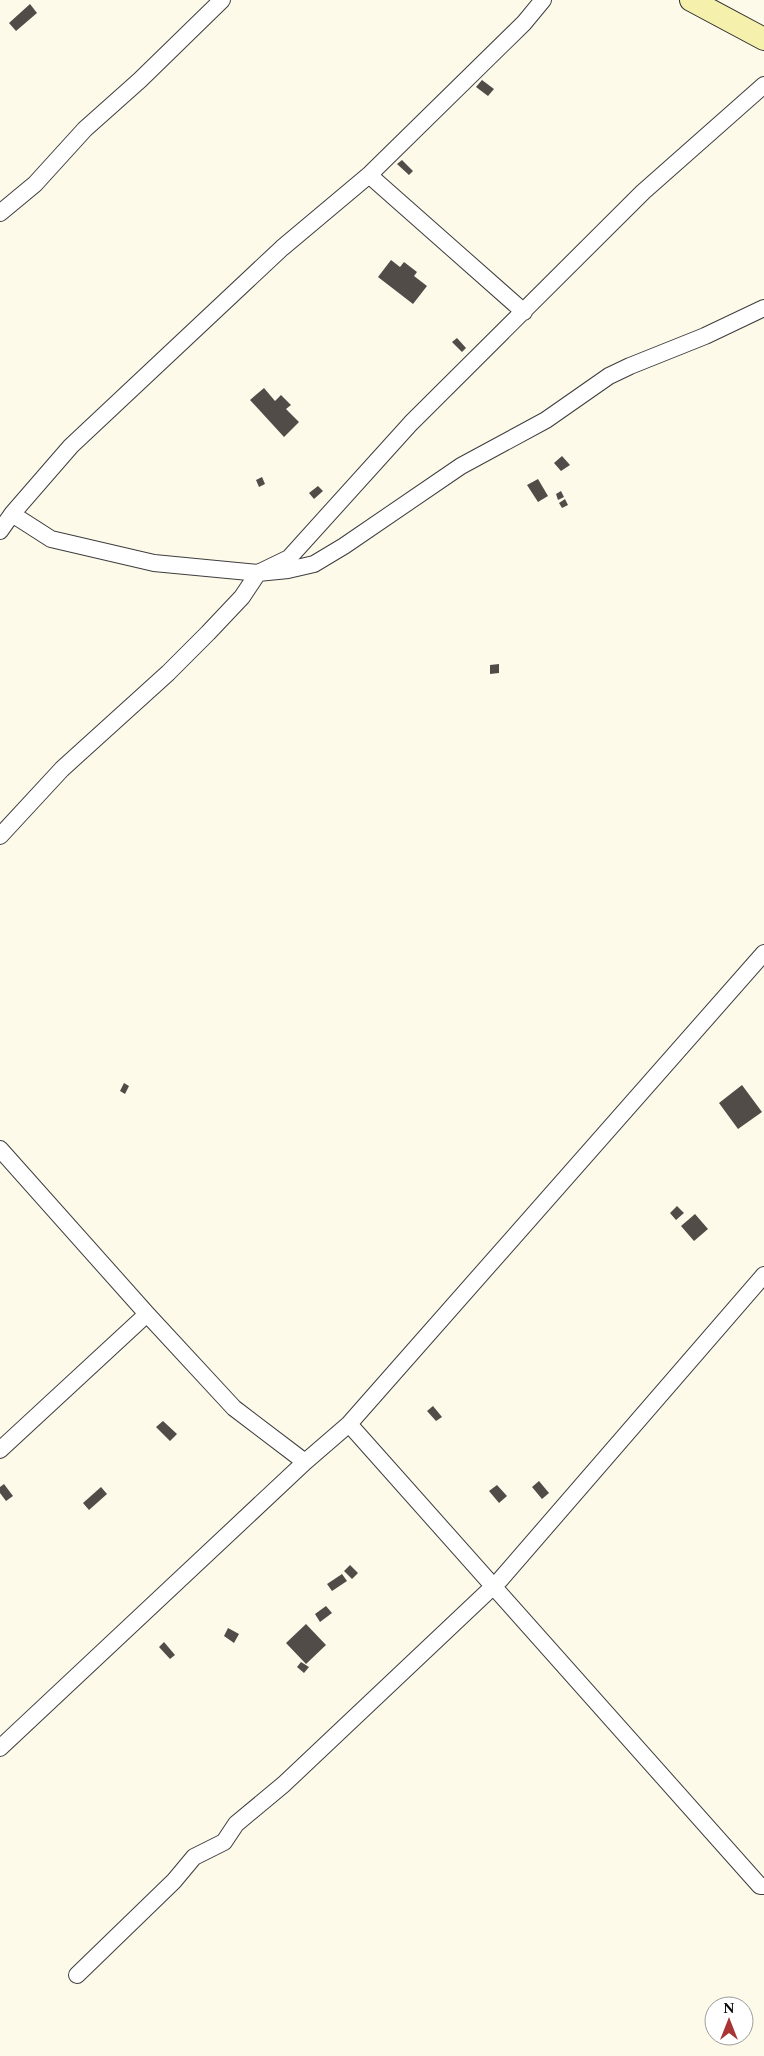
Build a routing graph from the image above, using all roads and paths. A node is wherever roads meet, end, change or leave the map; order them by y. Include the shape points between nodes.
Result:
1 (222, 0) edge
2 (543, 0) edge
3 (692, 0) edge
4 (764, 39) edge
5 (764, 85) edge
6 (369, 175) junction
7 (0, 213) edge
8 (764, 308) edge
9 (524, 312) junction
10 (12, 514) junction
11 (0, 531) edge
12 (258, 573) junction
13 (0, 836) edge
14 (764, 953) edge
15 (0, 1148) edge
16 (764, 1275) edge
17 (147, 1314) junction
18 (349, 1424) junction
19 (0, 1450) edge
20 (305, 1462) junction
21 (494, 1585) junction
22 (0, 1748) edge
23 (764, 1886) edge
24 (77, 1975) dead end

1 - 7 street via 86,129 35,184
2 - 6 street
3 - 4 street
5 - 9 street via 643,192
6 - 9 street
6 - 10 street via 282,248 120,399 71,446
8 - 12 street via 608,376 546,420 461,466 314,564
9 - 12 street via 411,423 289,558
10 - 11 street
10 - 12 street via 51,539 154,563
12 - 13 street via 242,598 208,633 62,769
14 - 18 street
15 - 17 street
16 - 21 street
17 - 19 street
17 - 20 street via 234,1408
18 - 20 street
18 - 21 street
20 - 22 street
21 - 23 street via 760,1886
21 - 24 street via 284,1784 236,1824 224,1842 194,1857 174,1881

